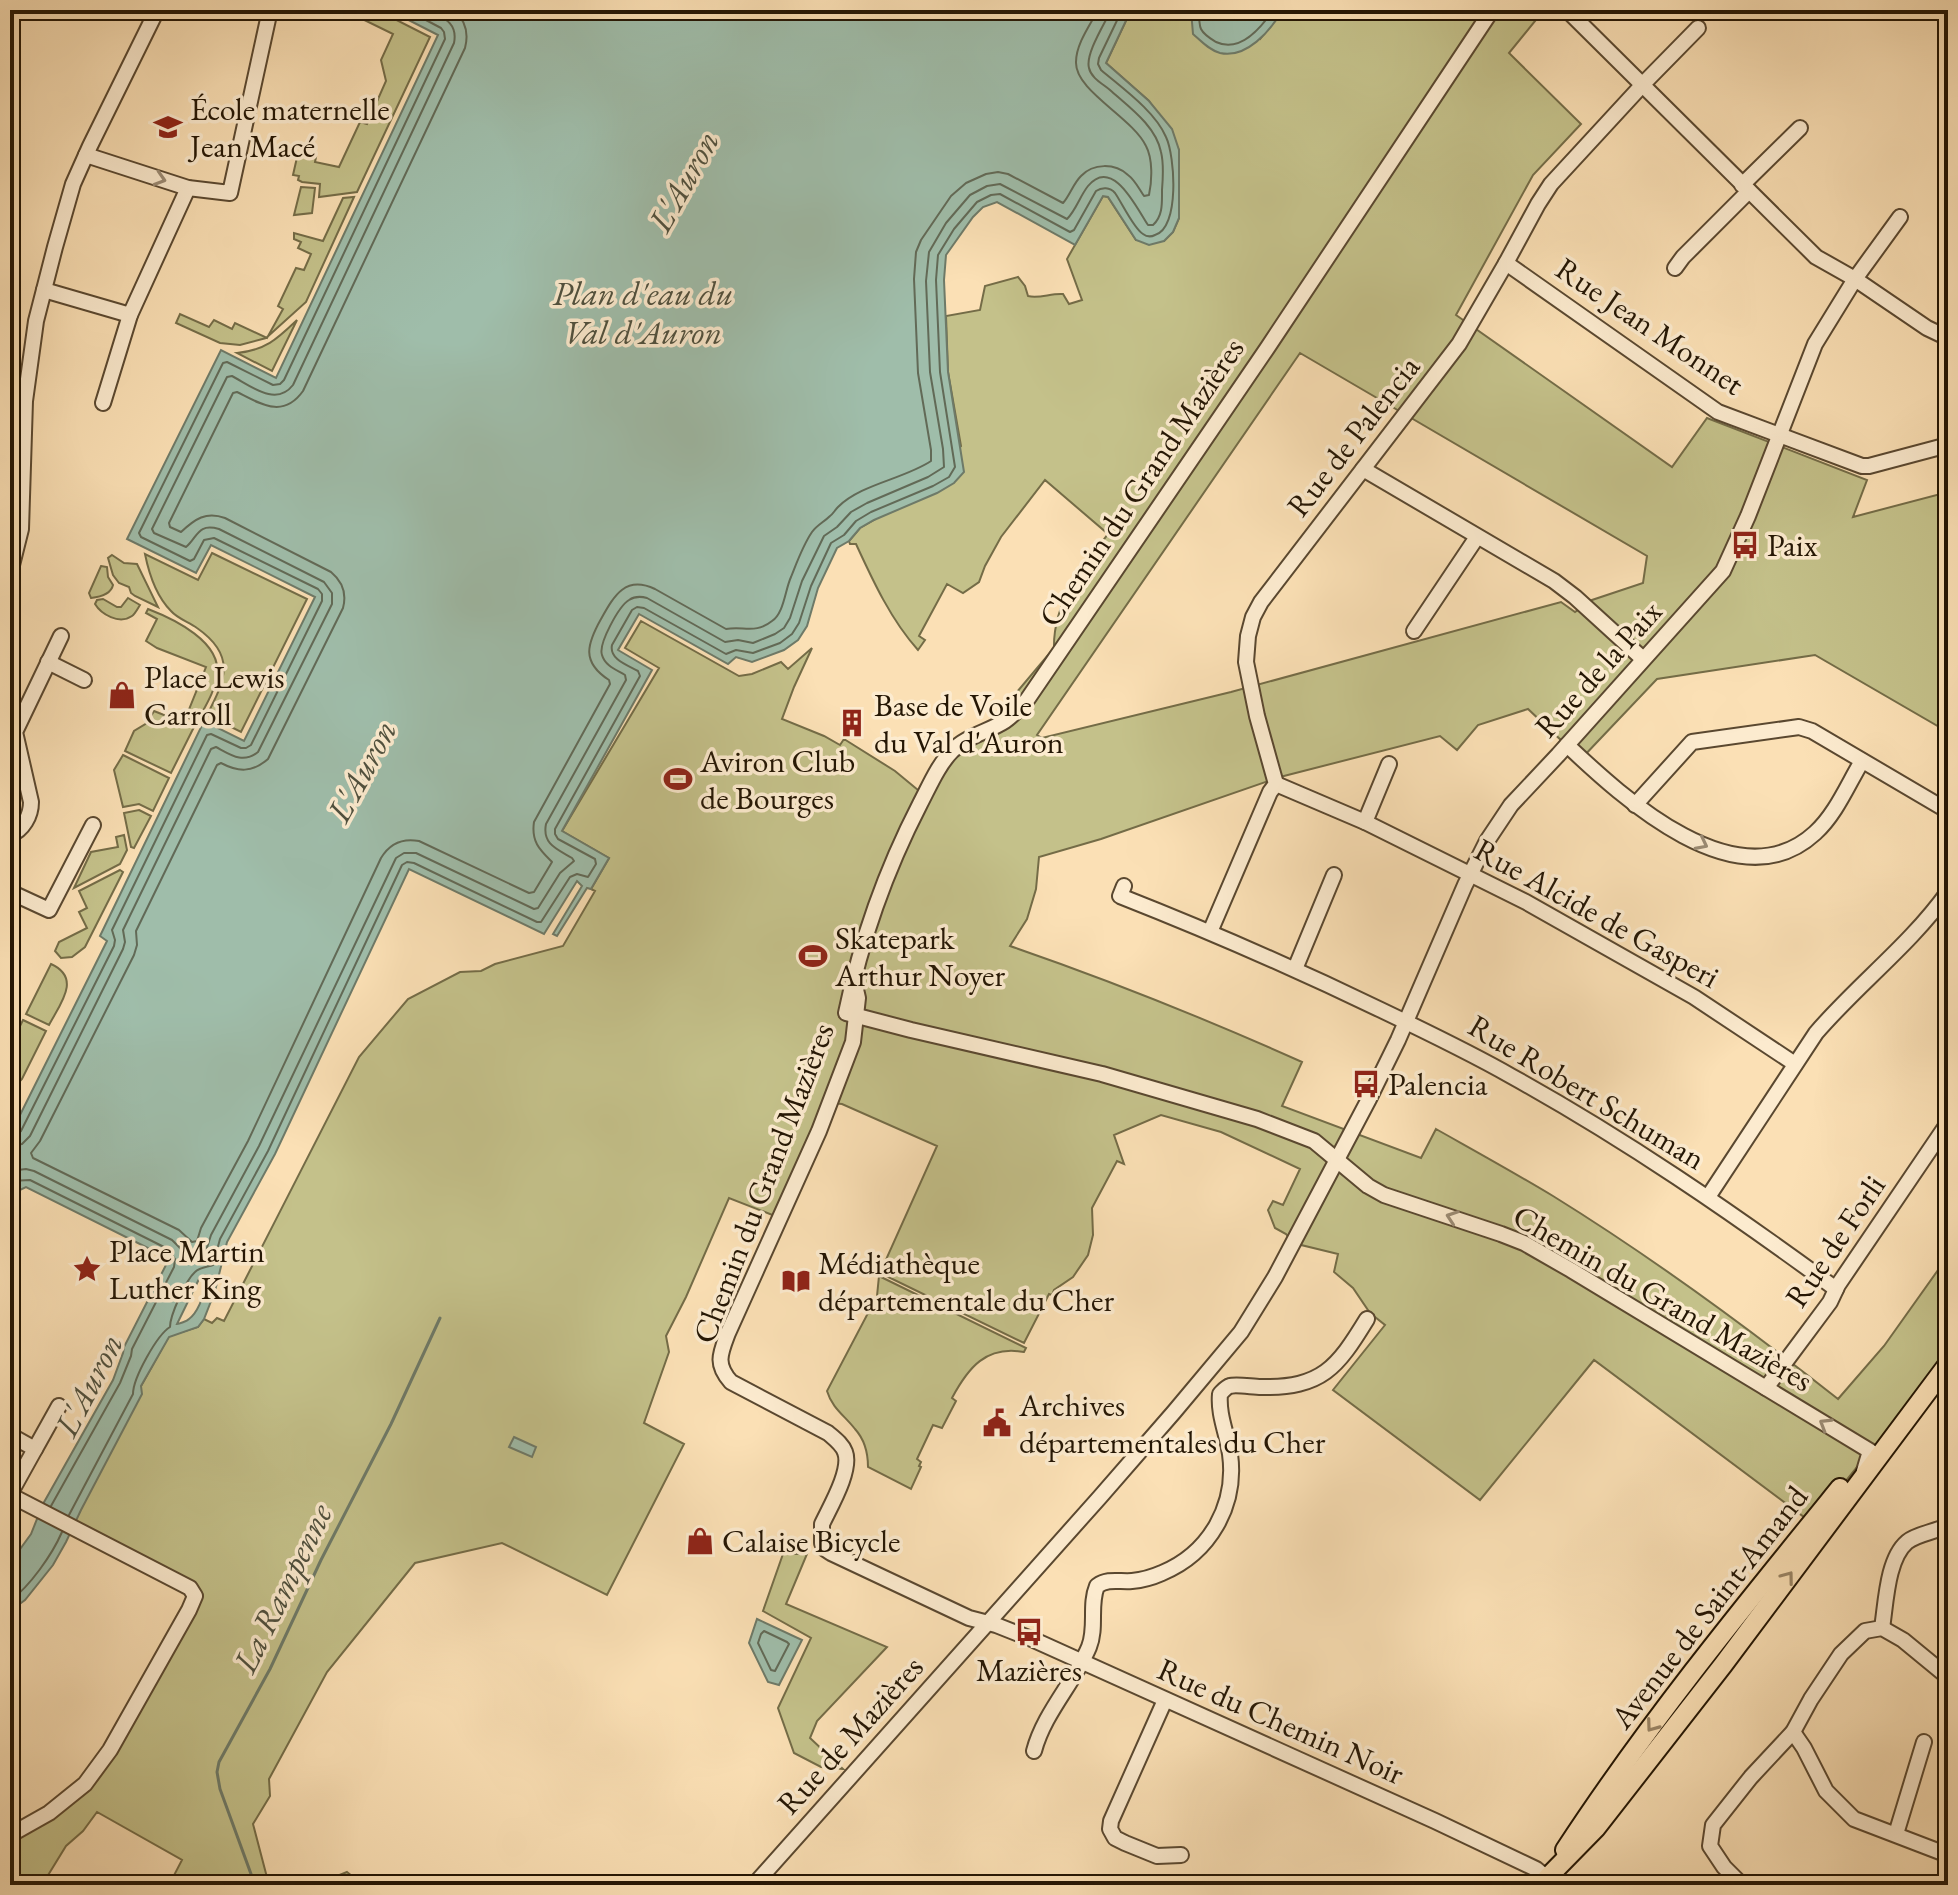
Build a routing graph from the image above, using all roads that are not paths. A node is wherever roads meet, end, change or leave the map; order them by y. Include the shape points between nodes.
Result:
1 (157, 10) edge
2 (270, 10) edge
3 (1492, 10) edge
4 (1567, 10) edge
5 (1698, 28) dead end
6 (1642, 85) junction
7 (1800, 128) dead end
8 (86, 155) junction
9 (188, 188) junction
10 (1746, 188) junction
11 (1900, 217) dead end
12 (1506, 263) junction
13 (1675, 268) dead end
14 (1855, 279) junction
15 (44, 290) junction
16 (130, 315) junction
17 (1948, 338) edge
18 (103, 403) dead end
19 (1779, 434) junction
20 (1948, 445) edge
21 (1363, 469) junction
22 (1477, 537) junction
23 (10, 573) edge
24 (1414, 631) dead end
25 (61, 636) dead end
26 (1643, 659) junction
27 (48, 662) junction
28 (84, 680) dead end
29 (1567, 745) junction
30 (1862, 761) junction
31 (1389, 764) dead end
32 (1276, 784) junction
33 (1635, 805) junction
34 (1948, 811) edge
35 (1365, 822) junction
36 (93, 825) dead end
37 (10, 835) edge
38 (1471, 874) junction
39 (1334, 875) dead end
40 (1124, 886) dead end
41 (10, 892) edge
42 (1948, 892) edge
43 (1210, 932) junction
44 (1295, 969) junction
45 (857, 1016) junction
46 (1406, 1021) junction
47 (1795, 1064) junction
48 (1948, 1123) edge
49 (1338, 1160) junction
50 (1708, 1197) junction
51 (1836, 1289) junction
52 (1367, 1319) dead end
53 (1948, 1364) edge
54 (1204, 1377) junction
55 (1932, 1384) junction
56 (1766, 1388) junction
57 (1222, 1392) junction
58 (59, 1406) dead end
59 (10, 1435) edge
60 (35, 1449) junction
61 (1870, 1451) junction
62 (1863, 1476) junction
63 (13, 1496) edge
64 (1948, 1525) edge
65 (1763, 1597) junction
66 (988, 1622) junction
67 (1882, 1628) junction
68 (1708, 1651) junction
69 (1082, 1663) junction
70 (1723, 1665) junction
71 (1948, 1677) edge
72 (1165, 1700) junction
73 (1793, 1732) junction
74 (1924, 1742) dead end
75 (1034, 1751) dead end
76 (1896, 1834) junction
77 (10, 1835) edge
78 (1181, 1855) dead end
79 (1948, 1855) edge
80 (1544, 1882) edge
81 (754, 1885) edge
82 (1742, 1885) edge

1 - 8 street
2 - 9 street via 230,193
3 - 45 street, Chemin du Grand Mazières via 1027,700 1007,719 963,742 942,764 901,840 867,928 846,1013
4 - 6 street
5 - 6 street, Rue de Palencia
6 - 10 street
6 - 12 street, Rue de Palencia via 1551,184
7 - 10 street
8 -> 9 street
8 - 15 street
9 - 16 street
10 - 13 street
10 - 14 street via 1816,257
11 - 14 street, Rue de la Paix
12 - 19 street, Rue Jean Monnet via 1710,407
12 - 21 street, Rue de Palencia via 1459,344
14 - 17 street
14 - 19 street, Rue de la Paix via 1815,344
15 - 16 street
15 - 23 street via 25,401 21,529
16 - 18 street
19 - 20 street, Rue Jean Monnet via 1862,466
19 - 26 street, Rue de la Paix via 1723,571
21 - 22 street
21 - 32 street, Rue de Palencia via 1253,617 1246,662
22 - 24 street
22 - 26 street via 1564,588
25 - 27 street
26 - 29 street, Rue de la Paix
27 - 28 street
27 - 37 street via 15,732 31,813
29 - 33 street
29 - 38 street, Rue de la Paix via 1505,813
30 - 33 street via 1799,727 1700,740 1687,747
33 -> 30 street via 1718,851 1765,858 1814,835
30 - 34 street
31 - 35 street
32 - 35 street, Rue Alcide de Gasperi
32 - 43 street
35 - 38 street, Rue Alcide de Gasperi
36 - 41 street via 49,910
38 - 46 street, Rue de la Paix
38 - 47 street, Rue Alcide de Gasperi via 1694,997
39 - 44 street
40 - 43 street, Rue Robert Schuman via 1120,896
42 - 47 street via 1825,1022
43 - 44 street, Rue Robert Schuman
44 - 46 street, Rue Robert Schuman
45 - 49 street, Chemin du Grand Mazières via 1102,1074 1257,1119 1314,1141
45 - 66 street, Chemin du Grand Mazières via 831,1102 728,1333 720,1363 731,1382 828,1433 844,1451 844,1474 820,1533 825,1549 969,1618
46 - 49 street, Rue de la Paix
46 - 50 street, Rue Robert Schuman via 1574,1112
47 - 50 street
48 - 51 street, Rue de Forli
49 - 54 street, Rue de la Paix via 1259,1304
56 -> 49 street, Chemin du Grand Mazières via 1544,1254 1384,1195
50 - 51 street, Rue Robert Schuman
51 - 56 street, Rue de Forli
52 - 57 street via 1331,1370 1316,1379 1274,1387 1230,1386
53 - 55 main road, Avenue de Saint-Amand
54 - 57 street
54 - 66 street, Rue de Mazières
55 - 61 main road, Avenue de Saint-Amand
55 - 62 main road, Avenue de Saint-Amand
61 -> 56 street, Chemin du Grand Mazières
57 - 69 street via 1218,1407 1232,1470 1220,1521 1197,1551 1165,1572 1097,1586 1094,1632
58 - 60 street
59 - 60 street
60 - 63 street
61 - 62 street
61 - 65 main road, Avenue de Saint-Amand
65 -> 62 main road, Avenue de Saint-Amand
63 - 77 street via 190,1588 195,1596 110,1750 85,1784
64 - 67 street via 1908,1541 1895,1558
65 - 68 main road, Avenue de Saint-Amand
65 - 70 main road, Avenue de Saint-Amand
66 - 69 street, Rue du Chemin Noir
66 - 81 street, Rue de Mazières
67 - 71 street
67 - 73 street via 1865,1631 1841,1654
68 - 70 main road
68 -> 80 main road, Avenue de Saint-Amand
69 - 72 street, Rue du Chemin Noir
69 - 75 street
70 - 80 main road, Avenue de Saint-Amand via 1589,1838
72 - 78 street via 1110,1829 1115,1838 1157,1856
72 - 80 street, Rue du Chemin Noir via 1536,1869
73 - 76 street via 1826,1791 1854,1819
73 - 82 street via 1713,1825 1710,1846
74 - 76 street
76 - 79 street

